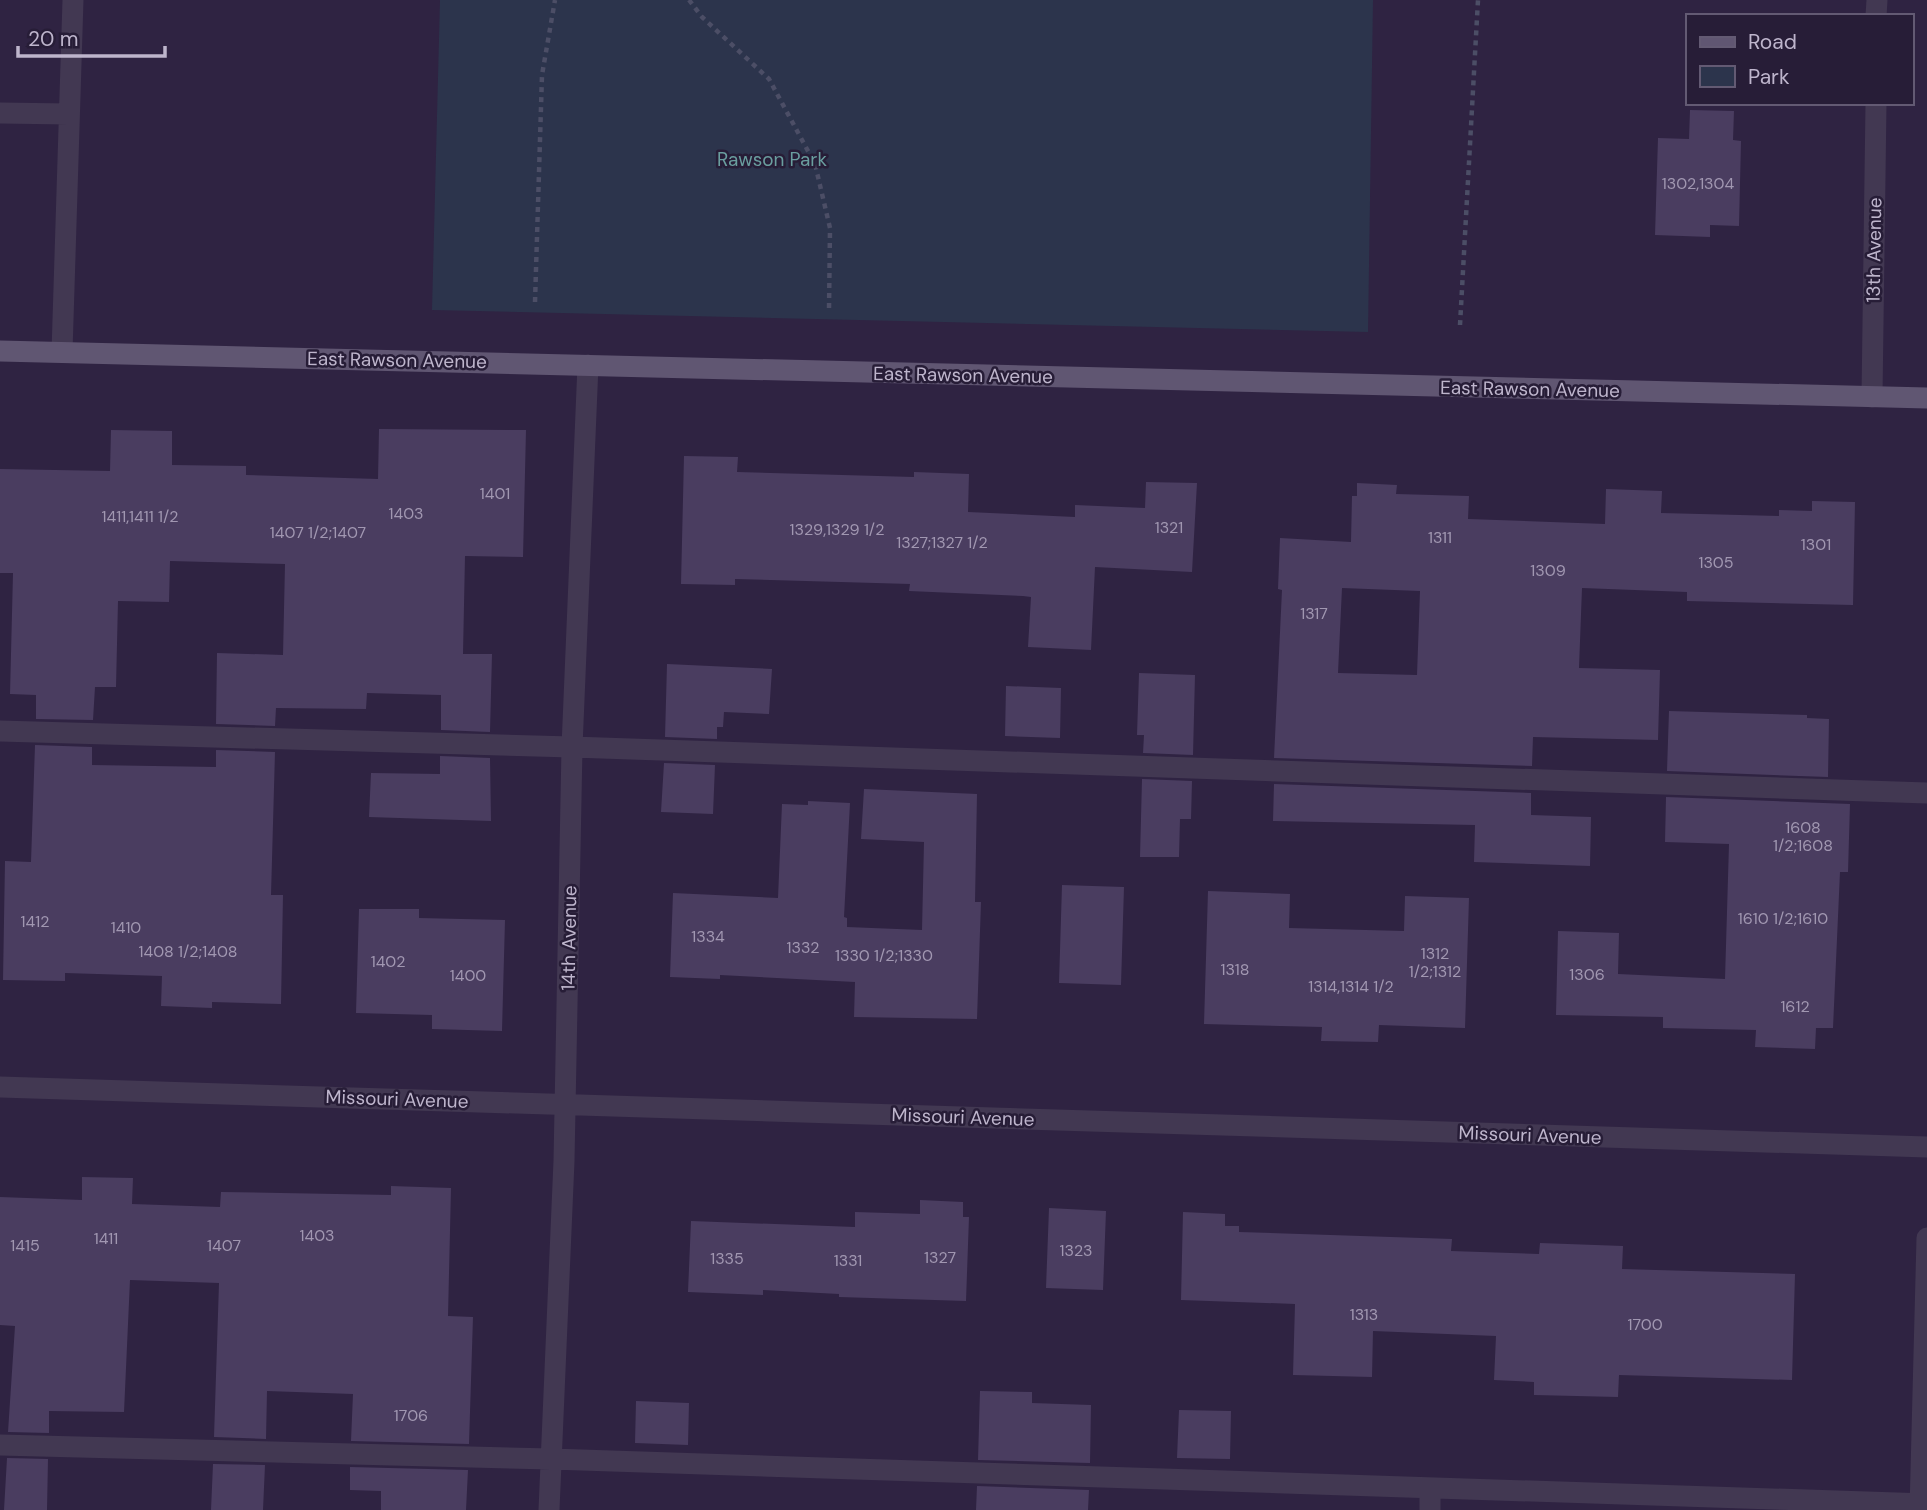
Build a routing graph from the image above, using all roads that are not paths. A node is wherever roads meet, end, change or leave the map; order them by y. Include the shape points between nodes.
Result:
1 (73, 0) edge
2 (1875, 105) edge
3 (0, 113) edge
4 (69, 114) junction
5 (0, 351) edge
6 (62, 352) junction
7 (588, 365) junction
8 (1872, 397) junction
9 (1927, 398) edge
10 (0, 731) edge
11 (572, 747) junction
12 (1927, 793) edge
13 (0, 1087) edge
14 (566, 1104) junction
15 (1927, 1147) edge
16 (1927, 1238) edge
17 (0, 1445) edge
18 (551, 1458) junction
19 (1430, 1488) junction
20 (1569, 1501) edge
21 (1923, 1506) edge
22 (548, 1510) edge
23 (1430, 1510) edge

1 - 4 street
2 - 8 street, 13th Avenue
3 - 4 street
4 - 6 street
5 - 6 main road, East Rawson Avenue
6 - 7 main road, East Rawson Avenue
7 - 8 main road, East Rawson Avenue
7 - 11 street, 14th Avenue
8 - 9 main road, East Rawson Avenue
10 - 11 street
11 - 12 street
11 - 14 street, 14th Avenue
13 - 14 street, Missouri Avenue
14 - 15 street, Missouri Avenue
14 - 18 street, 14th Avenue
16 - 21 street
17 - 18 street
18 - 19 street
18 - 22 street, 14th Avenue
19 - 20 street
19 - 23 street
20 - 21 street

